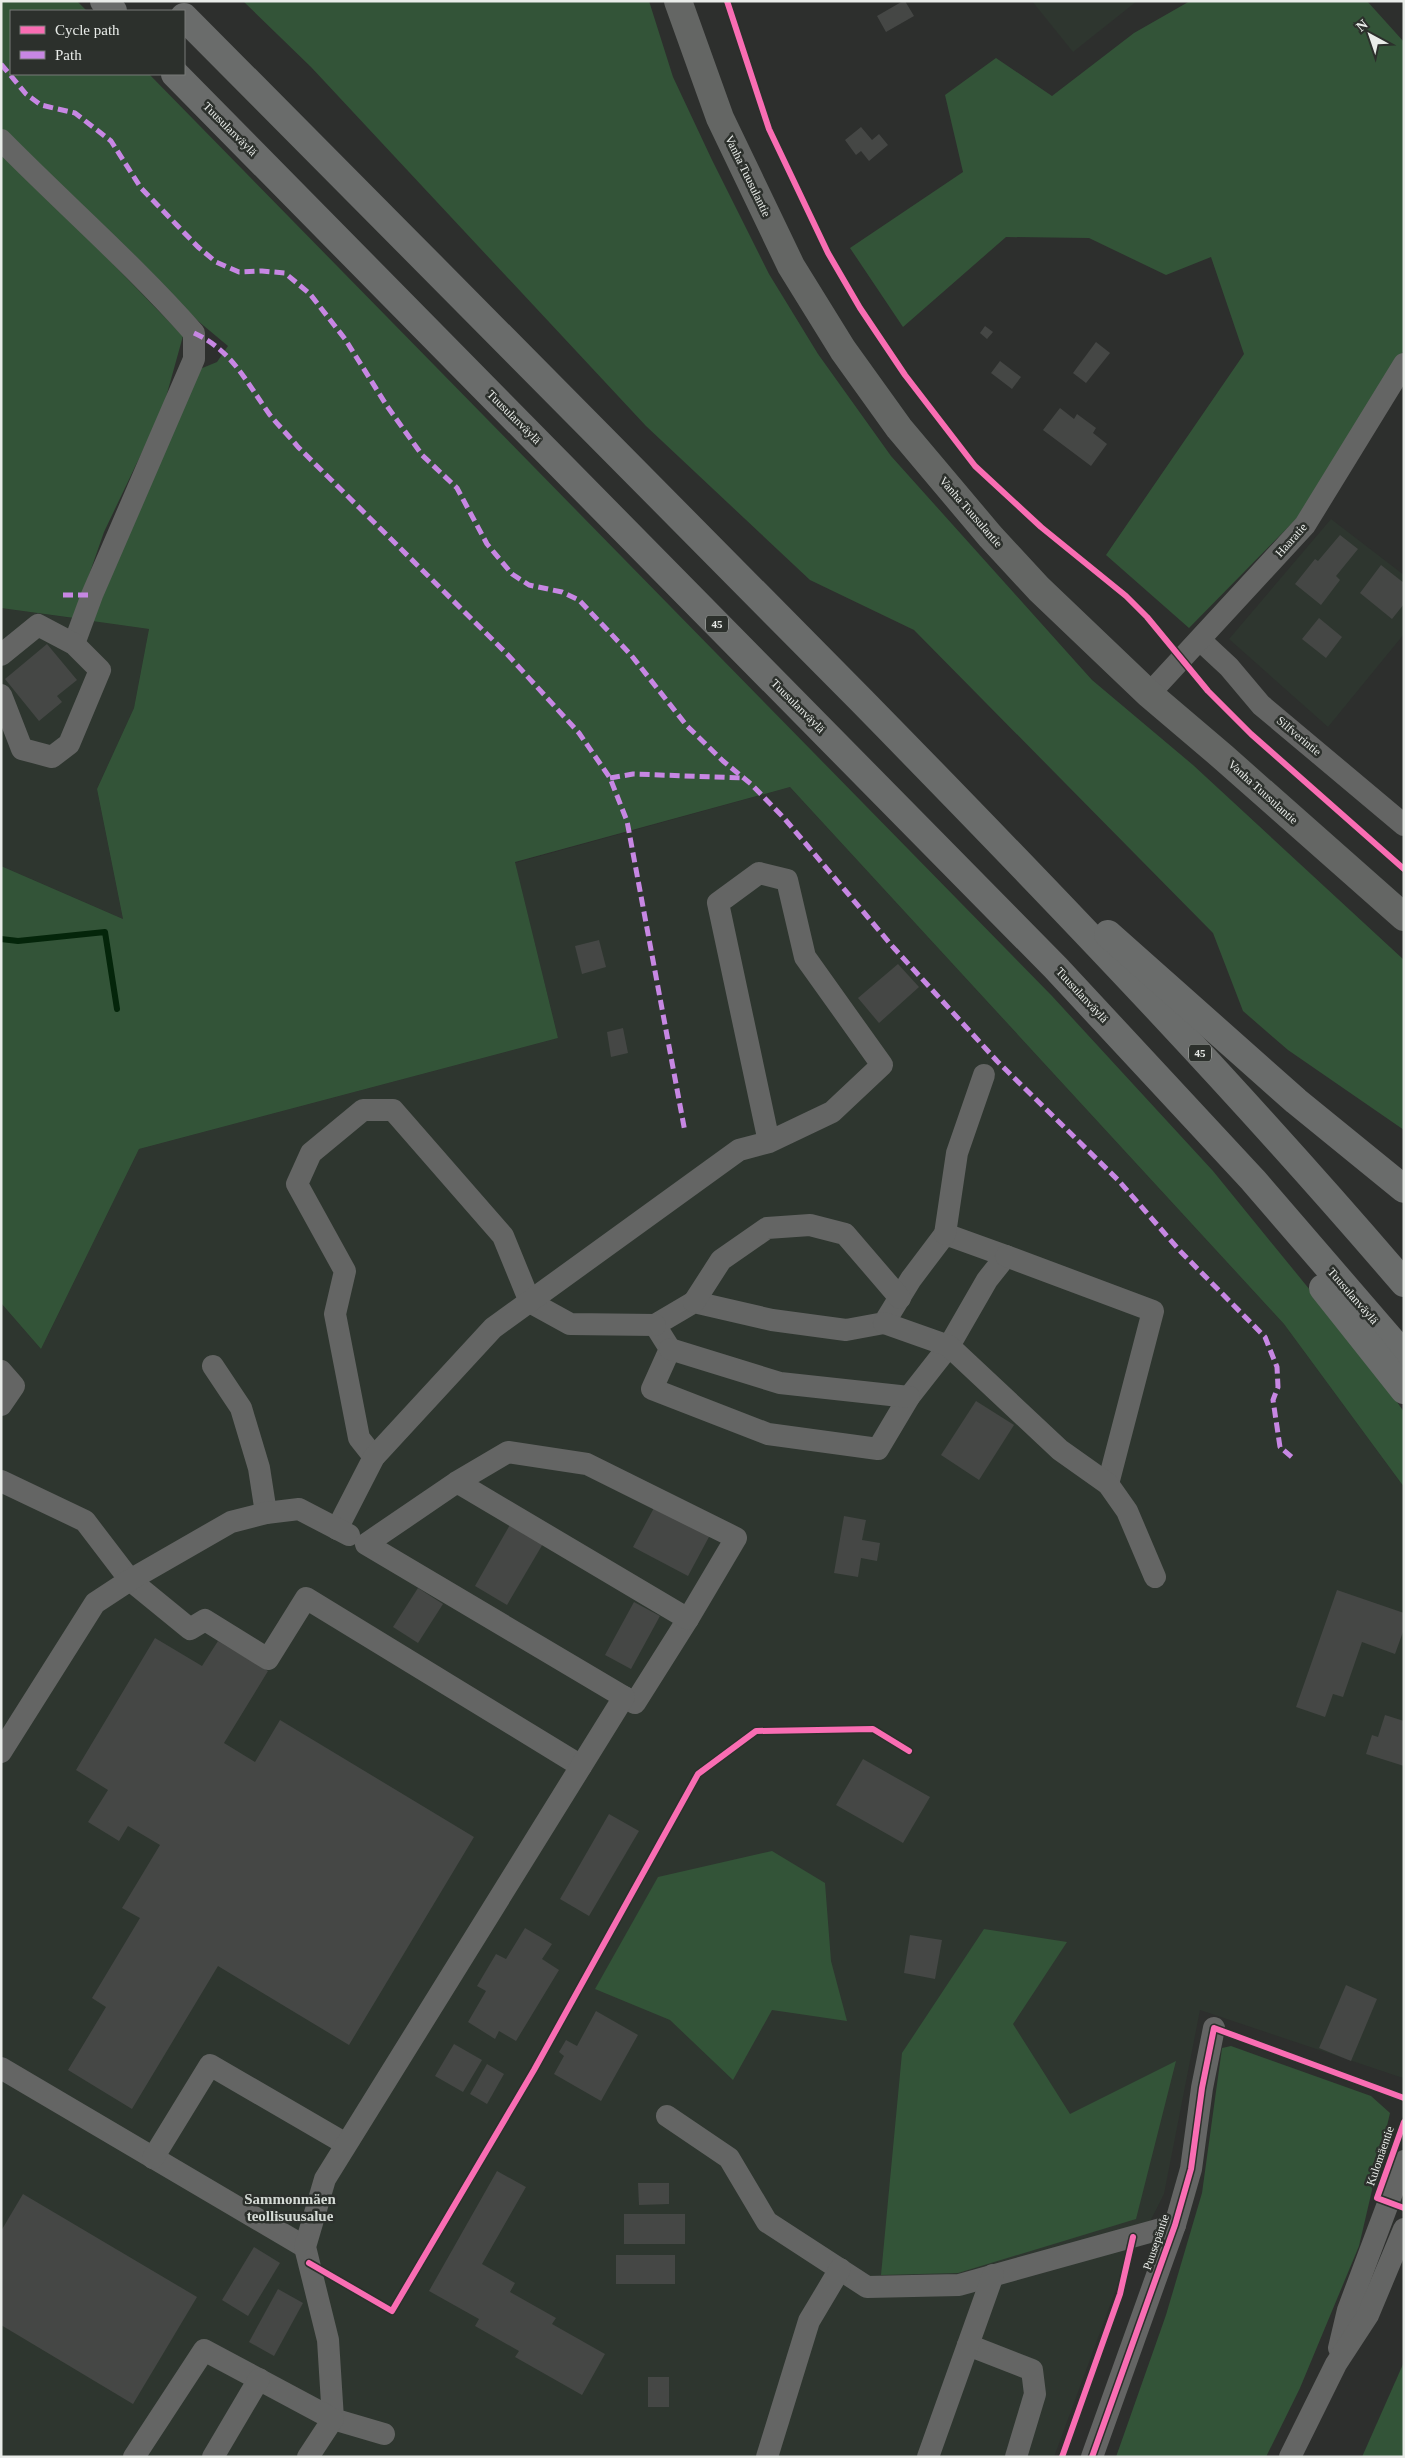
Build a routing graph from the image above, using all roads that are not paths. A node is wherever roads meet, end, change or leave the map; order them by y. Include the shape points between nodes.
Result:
1 (104, 1) edge
2 (168, 1) edge
3 (678, 1) edge
4 (113, 10) edge
5 (177, 10) edge
6 (185, 18) edge
7 (176, 75) edge
8 (1, 140) edge
9 (1404, 364) edge
10 (1200, 640) junction
11 (74, 644) junction
12 (1, 655) edge
13 (1149, 694) junction
14 (1, 695) edge
15 (1404, 825) edge
16 (988, 830) junction
17 (1404, 917) edge
18 (984, 1075) dead end
19 (769, 1142) junction
20 (1253, 1180) junction
21 (1404, 1189) edge
22 (945, 1234) junction
23 (1006, 1256) junction
24 (1404, 1282) edge
25 (900, 1298) junction
26 (530, 1302) junction
27 (694, 1302) junction
28 (884, 1323) junction
29 (655, 1326) junction
30 (949, 1346) junction
31 (670, 1349) junction
32 (1404, 1355) edge
33 (213, 1366) dead end
34 (1, 1371) edge
35 (1404, 1390) edge
36 (909, 1397) junction
37 (1, 1405) edge
38 (374, 1457) junction
39 (1, 1481) edge
40 (457, 1482) junction
41 (1108, 1484) junction
42 (266, 1513) junction
43 (336, 1529) junction
44 (366, 1544) junction
45 (1155, 1577) dead end
46 (130, 1580) junction
47 (688, 1619) junction
48 (624, 1697) junction
49 (1, 1752) edge
50 (581, 1766) junction
51 (1214, 2028) dead end
52 (1, 2068) edge
53 (667, 2116) dead end
54 (346, 2144) junction
55 (153, 2158) junction
56 (1404, 2161) edge
57 (1174, 2225) junction
58 (1404, 2229) edge
59 (305, 2248) junction
60 (840, 2269) junction
61 (993, 2275) junction
62 (968, 2345) junction
63 (1336, 2364) junction
64 (259, 2379) junction
65 (333, 2419) junction
66 (384, 2434) dead end
67 (932, 2455) edge
68 (134, 2457) edge
69 (212, 2457) edge
70 (308, 2457) edge
71 (767, 2457) edge
72 (1016, 2457) edge
73 (1092, 2457) edge
74 (1290, 2457) edge

1 - 4 highway
2 - 5 highway
3 - 13 main road, Vanha Tuusulantie via 720,118 791,266 843,350 900,428 990,536 1039,589
6 - 16 highway, 45
7 - 20 highway, Tuusulanväylä / 45 via 1056,968
8 - 11 street via 194,333 194,359
9 - 10 street, Haaratie via 1305,525
10 - 13 street, Haaratie
10 - 15 street, Silfverintie via 1229,667 1261,705
11 - 12 street via 38,625
11 - 14 street via 100,670 69,744 52,757 22,749
13 - 17 main road, Vanha Tuusulantie
16 - 21 highway via 1160,978 1296,1101
16 - 24 highway, 45 via 1219,1072
18 - 22 street via 957,1153
19 - 19 street via 832,1112 882,1065 805,957 787,880 759,873 718,903
19 - 26 street via 740,1150
20 - 32 highway, Tuusulanväylä / 45
20 - 35 highway via 1327,1294
22 - 23 street
22 - 25 street
23 - 30 street via 987,1280
23 - 41 street via 1152,1311
25 - 27 street via 845,1234 810,1225 767,1228 721,1260
25 - 28 street
26 - 29 street via 570,1324
26 - 38 street via 493,1328
26 - 38 street via 503,1236 393,1110 364,1110 310,1153 298,1184 345,1271 335,1314 359,1438
27 - 28 street via 772,1320 846,1330
27 - 29 street
28 - 30 street
29 - 31 street
30 - 36 street
30 - 41 street via 1060,1450
31 - 36 street via 780,1383
31 - 36 street via 652,1389 768,1434 878,1449
33 - 42 street via 241,1408 260,1468
34 - 37 street via 14,1386
38 - 43 street
39 - 46 street via 85,1521
40 - 44 street
40 - 47 street
40 - 47 street via 508,1452 587,1464 736,1538
41 - 45 street via 1127,1511
42 - 43 street via 299,1509
42 - 46 street via 231,1522
43 - 44 street
44 - 48 street
46 - 49 street via 95,1603
46 - 50 street via 190,1629 205,1620 268,1658 306,1598
47 - 48 street via 635,1703
48 - 50 street
50 - 54 street
51 - 57 street, Puusepäntie via 1191,2169
52 - 55 street
53 - 60 street via 729,2158 767,2222
54 - 55 street via 210,2065
54 - 59 street via 325,2179
55 - 59 street
56 - 63 street via 1348,2310
57 - 61 street
57 - 73 street, Puusepäntie
58 - 63 street via 1368,2315
59 - 65 street via 328,2340
60 - 61 street via 867,2287 959,2285
60 - 71 street via 809,2321
61 - 62 street
62 - 67 street
62 - 72 street via 1032,2370 1036,2394
63 - 74 street
64 - 65 street
64 - 68 street via 204,2350
64 - 69 street
65 - 66 street
65 - 70 street

